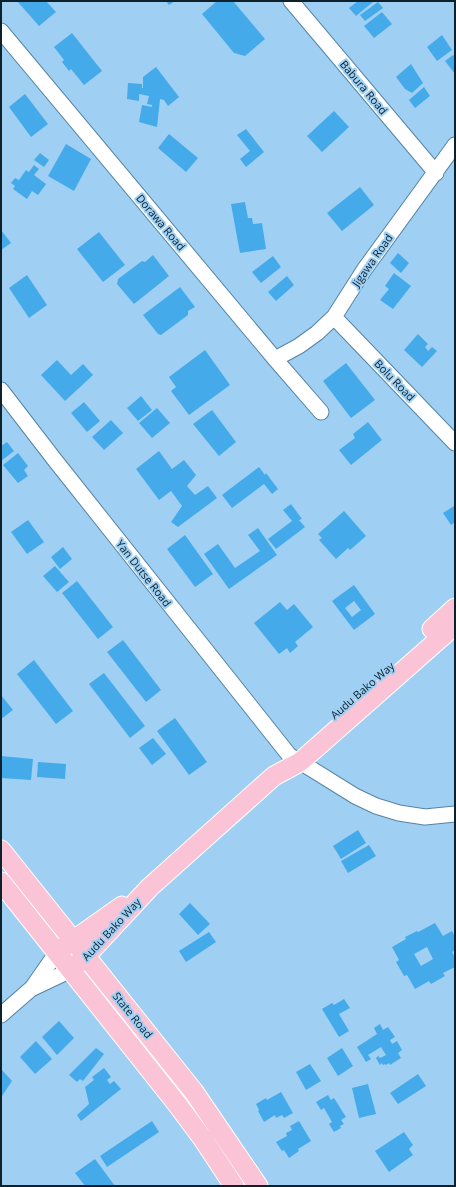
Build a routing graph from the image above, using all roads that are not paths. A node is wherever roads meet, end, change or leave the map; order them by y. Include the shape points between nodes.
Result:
1 (291, 1) edge
2 (1, 31) edge
3 (455, 145) edge
4 (436, 173) junction
5 (334, 317) junction
6 (275, 359) junction
7 (1, 390) edge
8 (321, 412) dead end
9 (455, 443) edge
10 (455, 608) edge
11 (455, 625) edge
12 (294, 758) junction
13 (455, 814) edge
14 (1, 850) edge
15 (1, 882) edge
16 (150, 887) junction
17 (73, 939) junction
18 (57, 952) junction
19 (86, 957) junction
20 (71, 970) junction
21 (32, 988) junction
22 (1, 1015) edge
23 (234, 1186) edge
24 (258, 1186) edge

1 - 4 street, Babura Road
2 - 6 street, Dorawa Road
3 - 4 street, Jigawa Road
4 - 5 street, Jigawa Road via 364,270
5 - 6 street, Jigawa Road via 299,346
5 - 9 street, Bolu Road
6 - 8 street, Dorawa Road
7 - 12 street, Yan Dutse Road
10 - 12 main road, Audu Bako Way
11 - 12 main road, Audu Bako Way
12 - 13 street, Yan Dutse Road via 355,796 384,808 425,817
12 - 16 main road, Audu Bako Way
14 - 17 main road, State Road
15 - 18 main road, State Road
16 - 17 main road, Audu Bako Way
16 - 19 main road, Audu Bako Way
17 - 18 main road, Audu Bako Way
17 - 19 main road, State Road
18 - 20 main road, State Road
18 - 21 street
19 - 20 main road, Audu Bako Way
19 - 24 main road, State Road via 194,1092
20 - 21 street
20 - 23 main road, State Road via 195,1127
21 - 22 street

